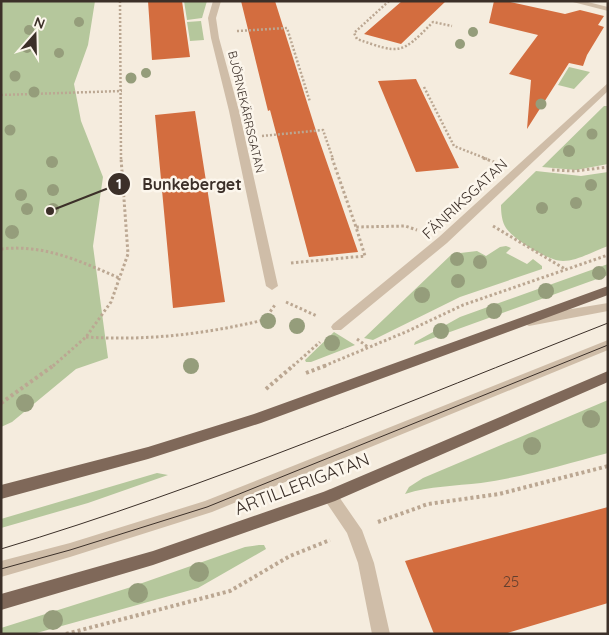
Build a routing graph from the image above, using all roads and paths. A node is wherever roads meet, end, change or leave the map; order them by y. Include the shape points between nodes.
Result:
1 (120, 1) edge
2 (216, 1) edge
3 (389, 1) edge
4 (573, 1) edge
5 (608, 9) edge
6 (452, 26) dead end
7 (231, 32) dead end
8 (608, 86) edge
9 (424, 87) dead end
10 (122, 91) junction
11 (1, 95) edge
12 (310, 102) dead end
13 (258, 136) dead end
14 (523, 165) junction
15 (608, 167) edge
16 (469, 216) junction
17 (356, 227) junction
18 (420, 232) dead end
19 (1, 249) edge
20 (608, 255) edge
21 (286, 264) dead end
22 (565, 269) junction
23 (119, 278) junction
24 (272, 286) dead end
25 (608, 290) edge
26 (608, 307) edge
27 (318, 316) dead end
28 (505, 326) junction
29 (337, 327) joint
30 (86, 337) junction
31 (608, 345) edge
32 (299, 376) dead end
33 (608, 376) edge
34 (282, 382) dead end
35 (1, 403) edge
36 (608, 466) edge
37 (1, 492) edge
38 (330, 496) junction
39 (354, 530) junction
40 (1, 569) edge
41 (1, 602) edge
42 (66, 634) edge
43 (381, 634) edge

1 - 10 path
2 - 24 street, BJÖRNEKÄRRSGATAN via 212,18 215,38
3 - 6 path via 354,33 357,39 401,49 408,47 433,22
4 - 5 street
7 - 12 path via 287,28
8 - 14 street, FÄNRIKSGATAN
9 - 14 path via 454,146 498,164
10 - 11 path
10 - 23 path via 120,145 128,254
13 - 17 path via 323,130
14 - 15 path via 544,170 575,171
14 - 16 street, FÄNRIKSGATAN
16 - 22 path via 503,231 509,238
16 - 29 street, FÄNRIKSGATAN
17 - 18 path via 405,226
17 - 21 path via 365,256
19 - 23 path via 33,248 57,252
20 - 22 path
22 - 32 path via 464,305
23 - 30 path via 111,302
25 - 28 main road
26 - 28 street
27 - 30 path via 279,299 264,320 219,331 112,339
28 - 37 main road via 291,408 119,462
29 - 34 path via 266,389
30 - 35 path via 47,371
31 - 40 street via 207,507
33 - 38 main road, ARTILLERIGATAN
36 - 39 path via 499,494 428,504
38 - 39 street
38 - 41 main road, ARTILLERIGATAN via 153,558
39 - 42 path via 290,556 230,591
39 - 43 street via 366,563

